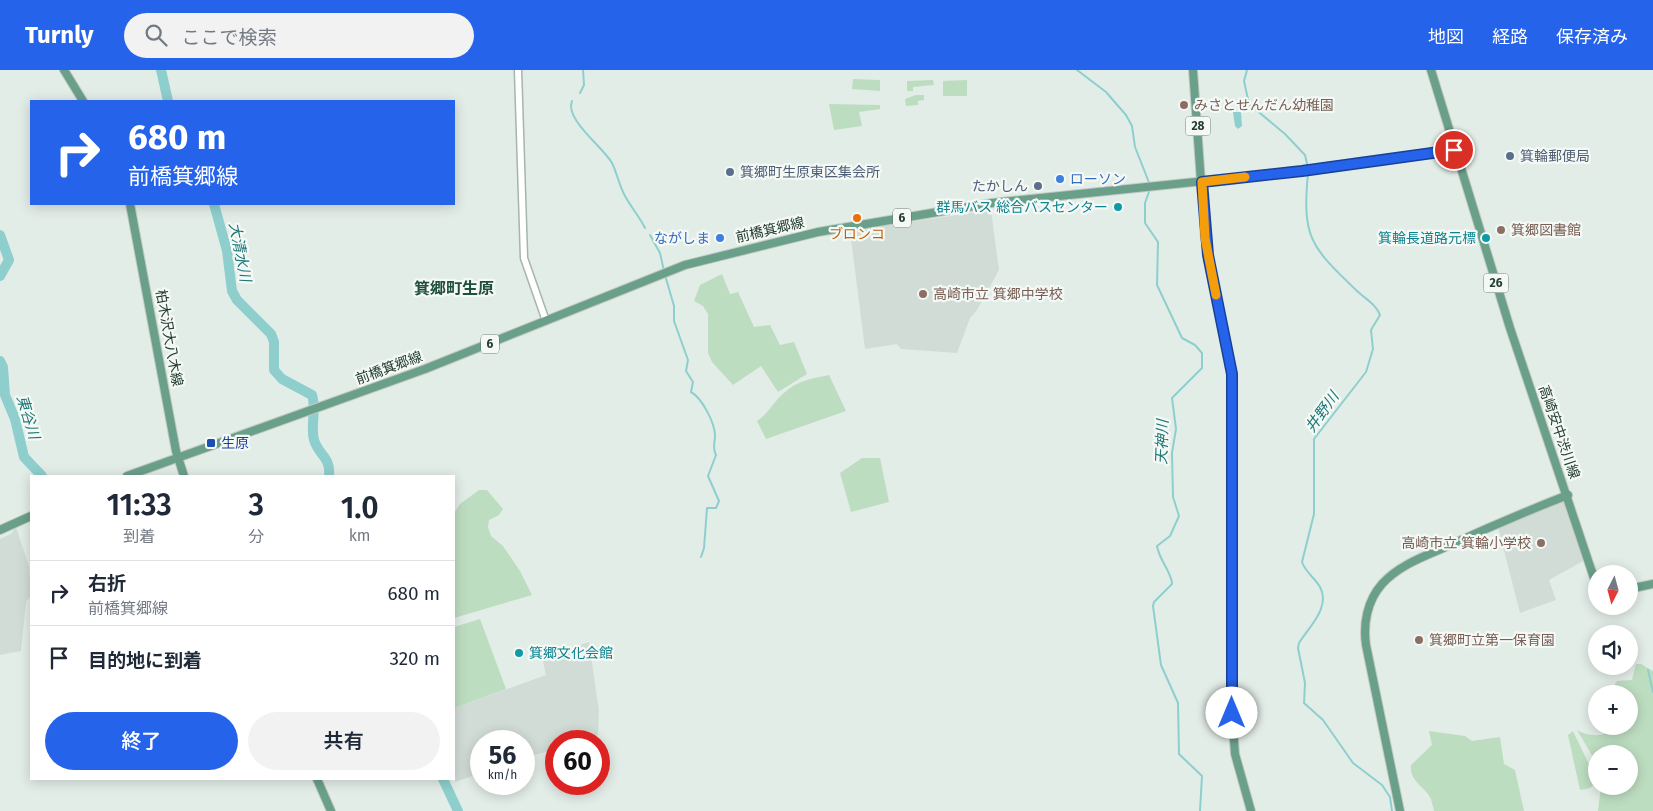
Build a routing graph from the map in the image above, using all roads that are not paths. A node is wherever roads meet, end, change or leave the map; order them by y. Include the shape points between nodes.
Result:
1 (64, 70) edge
2 (518, 70) edge
3 (1193, 70) edge
4 (1431, 70) edge
5 (82, 100) edge
6 (1454, 150) junction
7 (1202, 182) junction
8 (130, 205) edge
9 (546, 321) junction
10 (178, 458) junction
11 (130, 475) edge
12 (184, 475) edge
13 (1568, 494) junction
14 (30, 516) edge
15 (0, 530) edge
16 (1590, 565) edge
17 (1653, 584) edge
18 (1638, 587) edge
19 (318, 780) edge
20 (331, 811) edge
21 (1251, 811) edge
22 (1400, 811) edge

1 - 5 main road
2 - 9 street via 524,258
3 - 7 main road, 28
4 - 6 main road, 高崎安中渋川線 / 26
6 - 7 main road, 前橋箕郷線 / 6
6 - 13 main road, 高崎安中渋川線 / 26 via 1510,328
7 - 9 main road, 前橋箕郷線 / 6 via 992,204 818,232 716,256
7 - 21 main road, 28 via 1208,255 1232,374 1232,713 1235,754
8 - 10 main road, 柏木沢大八木線
9 - 10 main road, 前橋箕郷線 / 6
10 - 11 main road, 前橋箕郷線 / 6
10 - 12 main road, 柏木沢大八木線
13 - 16 main road
13 - 22 main road, 高崎安中渋川線 via 1406,565 1389,577 1374,595 1366,621 1366,645
14 - 15 main road
17 - 18 main road
19 - 20 main road

